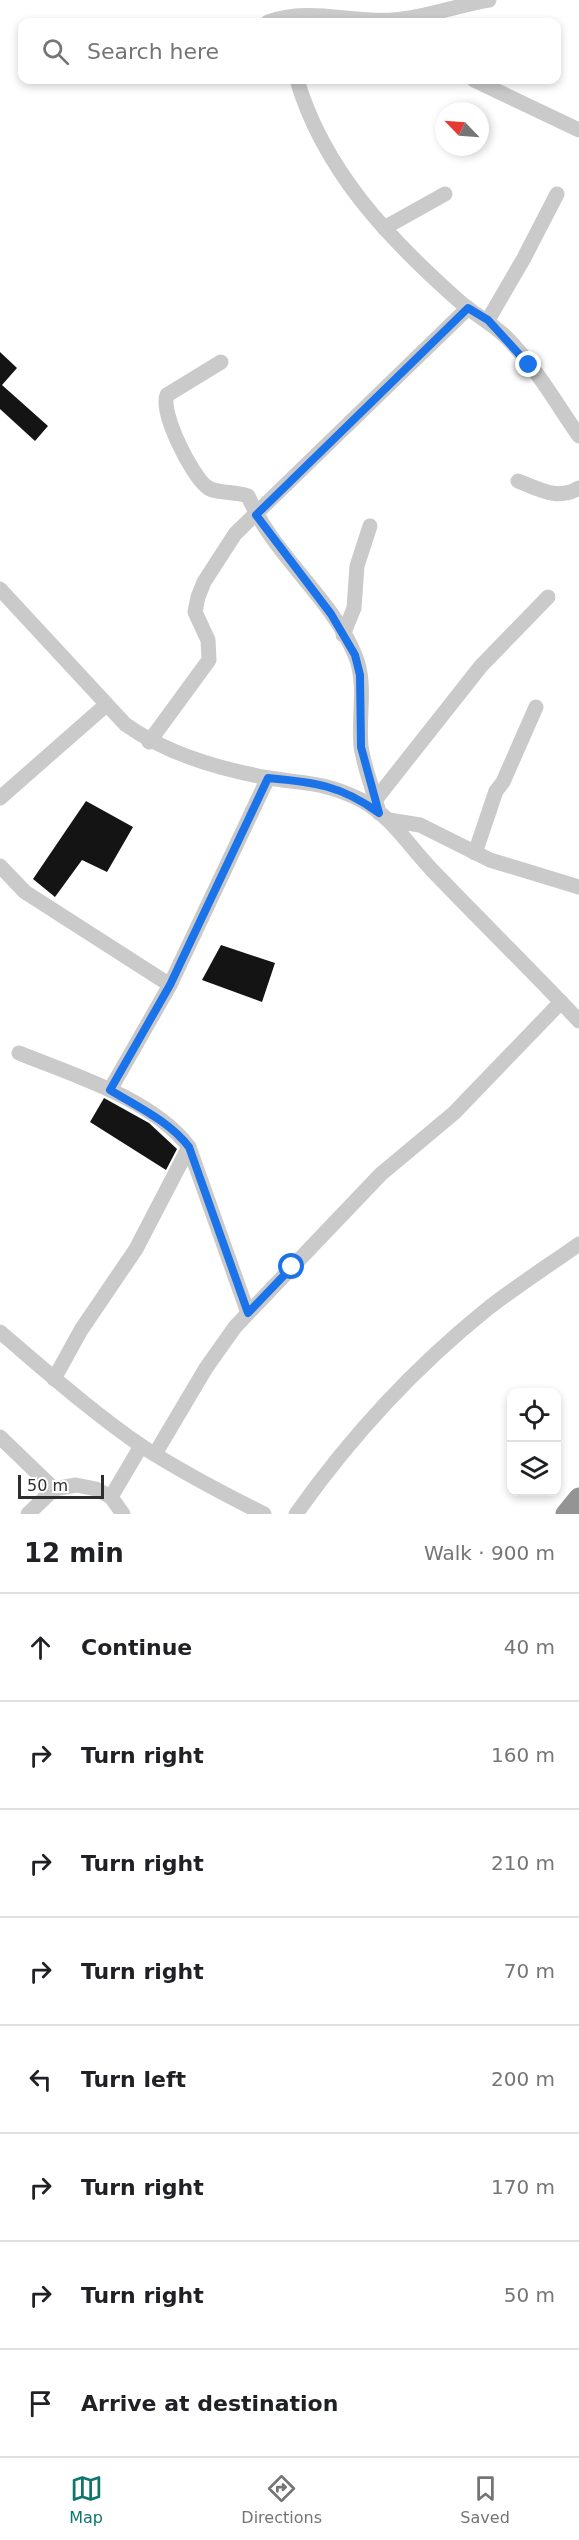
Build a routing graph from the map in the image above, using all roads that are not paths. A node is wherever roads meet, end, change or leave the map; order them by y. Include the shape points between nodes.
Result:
1 (489, 0) edge
2 (418, 18) edge
3 (298, 84) edge
4 (482, 84) edge
5 (579, 130) edge
6 (445, 194) dead end
7 (557, 194) dead end
8 (384, 228) junction
9 (468, 308) junction
10 (488, 320) junction
11 (221, 362) dead end
12 (579, 436) edge
13 (518, 481) dead end
14 (579, 488) edge
15 (256, 515) junction
16 (370, 526) dead end
17 (0, 589) edge
18 (548, 597) dead end
19 (343, 635) junction
20 (106, 705) junction
21 (536, 707) dead end
22 (149, 742) junction
23 (268, 778) junction
24 (0, 798) edge
25 (381, 811) junction
26 (475, 853) junction
27 (0, 866) edge
28 (579, 887) edge
29 (170, 985) junction
30 (561, 1002) junction
31 (579, 1021) edge
32 (19, 1053) dead end
33 (110, 1090) junction
34 (189, 1147) junction
35 (579, 1244) edge
36 (248, 1313) junction
37 (0, 1332) edge
38 (54, 1379) junction
39 (0, 1437) edge
40 (141, 1446) junction
41 (155, 1454) junction
42 (54, 1488) junction
43 (111, 1497) junction
44 (579, 1498) edge
45 (28, 1514) edge
46 (123, 1514) edge
47 (264, 1514) edge
48 (297, 1514) edge
49 (566, 1514) edge

1 - 2 street
3 - 8 street via 311,120 344,180
4 - 5 street
6 - 8 street
7 - 10 street
8 - 9 street
9 - 10 street
9 - 15 street
10 - 12 street via 539,377
11 - 15 street via 167,395 164,402 173,430 198,476 208,488 248,496
13 - 14 street via 554,495
15 - 19 street
15 - 22 street via 230,542 198,597 195,612 208,640 209,660
16 - 19 street via 357,566 354,608
17 - 20 street
18 - 25 street via 481,666
19 - 25 street via 355,655 360,675 361,747
20 - 22 street
20 - 24 street
21 - 26 street via 496,791
22 - 23 street via 188,757
23 - 25 street via 322,783
23 - 29 street
25 - 26 street via 420,825
25 - 30 street
26 - 28 street
27 - 29 street via 35,898
29 - 33 street
30 - 31 street
30 - 36 street via 481,1087 381,1174
32 - 33 street
33 - 34 street via 162,1121
34 - 36 street
34 - 38 street via 136,1249 81,1330
35 - 48 street via 485,1311 423,1368 330,1466
36 - 41 street via 220,1347
37 - 38 street
38 - 40 street
39 - 42 street
40 - 41 street
40 - 43 street
41 - 47 street
42 - 43 street via 76,1485
42 - 45 street
43 - 46 street
44 - 49 highway

